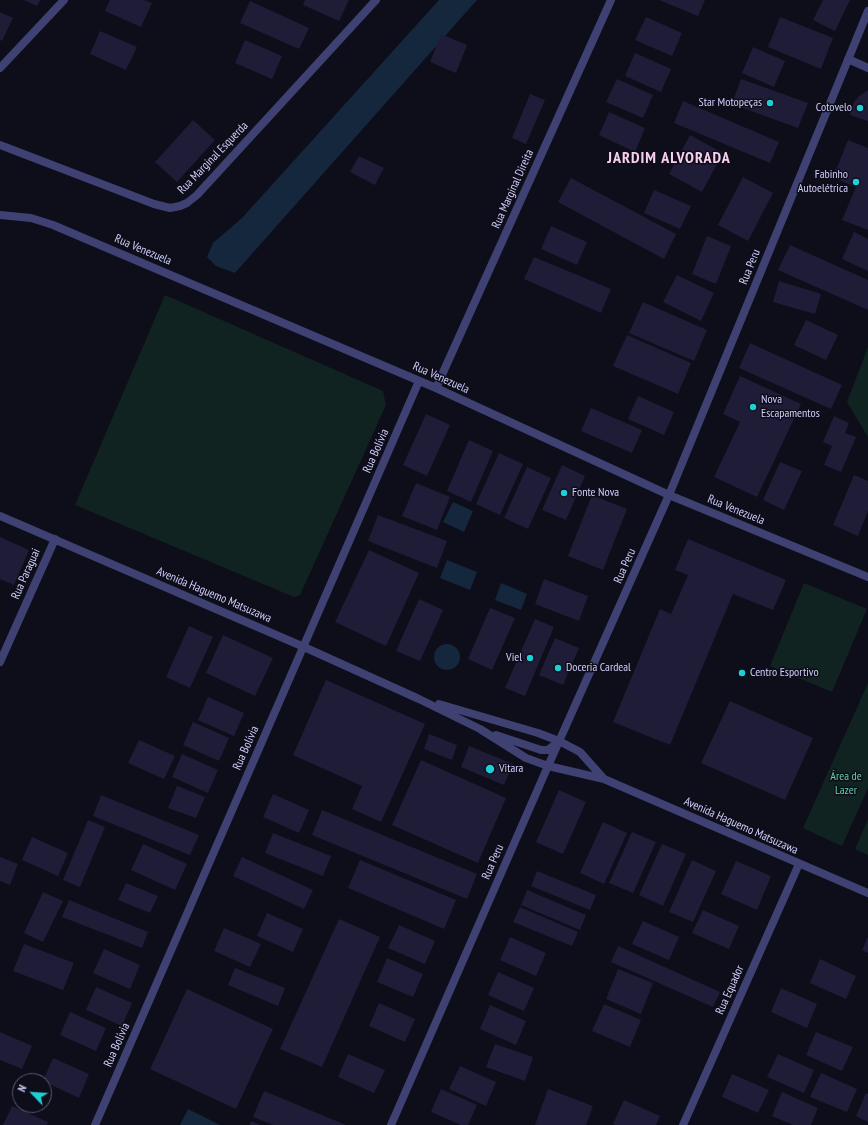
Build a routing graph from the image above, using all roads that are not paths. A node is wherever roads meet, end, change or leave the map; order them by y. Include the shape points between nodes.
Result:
1 (64, 0) edge
2 (376, 0) edge
3 (611, 0) edge
4 (868, 11) edge
5 (848, 59) junction
6 (0, 68) edge
7 (868, 68) edge
8 (0, 145) edge
9 (0, 215) edge
10 (420, 381) junction
11 (436, 388) junction
12 (669, 495) junction
13 (0, 516) edge
14 (54, 539) junction
15 (868, 576) edge
16 (304, 647) junction
17 (0, 662) edge
18 (419, 698) junction
19 (480, 729) junction
20 (559, 741) junction
21 (548, 766) junction
22 (604, 779) junction
23 (799, 864) junction
24 (868, 893) edge
25 (95, 1125) edge
26 (391, 1125) edge
27 (683, 1125) edge

1 - 6 street
2 - 8 street, Rua Marginal Esquerda via 187,204 170,208 154,204
3 - 11 street, Rua Marginal Direita
4 - 5 street, Rua Peru
5 - 7 street
5 - 12 street, Rua Peru
9 - 10 street, Rua Venezuela via 31,218 52,225
10 - 11 street, Rua Venezuela
10 - 16 street, Rua Bolívia
11 - 12 street, Rua Venezuela
12 - 15 street, Rua Venezuela
12 - 20 street, Rua Peru
13 - 14 street, Avenida Haguemo Matsuzawa
14 - 16 street, Avenida Haguemo Matsuzawa
14 - 17 street, Rua Paraguai
16 - 18 street, Avenida Haguemo Matsuzawa
16 - 25 street, Rua Bolívia
18 - 19 street, Avenida Haguemo Matsuzawa
18 - 20 street, Avenida Haguemo Matsuzawa
19 - 20 street, Avenida Haguemo Matsuzawa via 541,750 551,748
19 - 21 street, Avenida Haguemo Matsuzawa via 526,758
20 - 21 street, Rua Peru
20 - 22 street, Avenida Haguemo Matsuzawa via 580,752
21 - 22 street, Avenida Haguemo Matsuzawa
21 - 26 street, Rua Peru
22 - 23 street, Avenida Haguemo Matsuzawa
23 - 24 street, Avenida Haguemo Matsuzawa
23 - 27 street, Rua Equador

